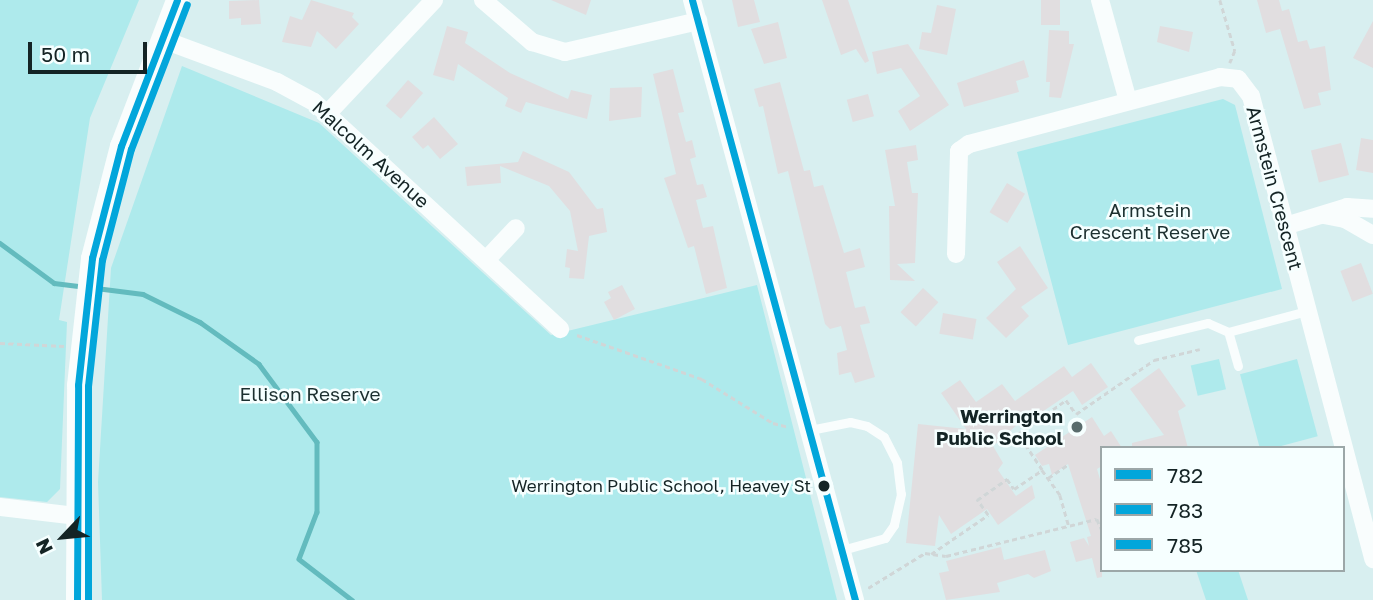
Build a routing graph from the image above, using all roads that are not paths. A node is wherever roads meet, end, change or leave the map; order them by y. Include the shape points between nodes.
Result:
1 (177, 0) edge
2 (434, 0) edge
3 (483, 0) edge
4 (692, 0) edge
5 (1100, 0) edge
6 (698, 21) junction
7 (164, 40) junction
8 (1128, 101) junction
9 (328, 113) junction
10 (1373, 209) edge
11 (1324, 215) junction
12 (1285, 226) junction
13 (516, 228) dead end
14 (1373, 235) edge
15 (956, 254) dead end
16 (487, 259) junction
17 (1307, 311) junction
18 (560, 329) road end
19 (1228, 332) junction
20 (1138, 340) dead end
21 (1238, 366) dead end
22 (810, 430) junction
23 (1343, 446) edge
24 (1345, 454) edge
25 (0, 507) edge
26 (77, 516) junction
27 (842, 550) junction
28 (1373, 559) edge
29 (861, 594) edge
30 (77, 600) edge

1 - 7 street
2 - 9 street
3 - 6 street via 532,42 565,52
4 - 6 street
5 - 8 street
6 - 22 street via 772,305
7 - 9 street, Malcolm Avenue via 277,82
7 - 26 street via 121,146 92,258 81,347
8 - 12 street, Armstein Crescent via 1220,77 1238,79 1251,96
8 - 15 street, Armstein Crescent via 982,139 958,151
9 - 16 street, Malcolm Avenue
10 - 11 street via 1347,207
11 - 12 street
11 - 14 street via 1345,219
12 - 17 street, Armstein Crescent
13 - 16 street
16 - 18 street, Malcolm Avenue
17 - 19 lane
17 - 23 street, Armstein Crescent
19 - 20 lane via 1208,323
19 - 21 lane
22 - 27 street
22 - 27 lane via 850,422 867,426 884,437 897,463 901,494 894,525 885,538
24 - 28 street, Armstein Crescent
25 - 26 street
26 - 30 street
27 - 29 street

